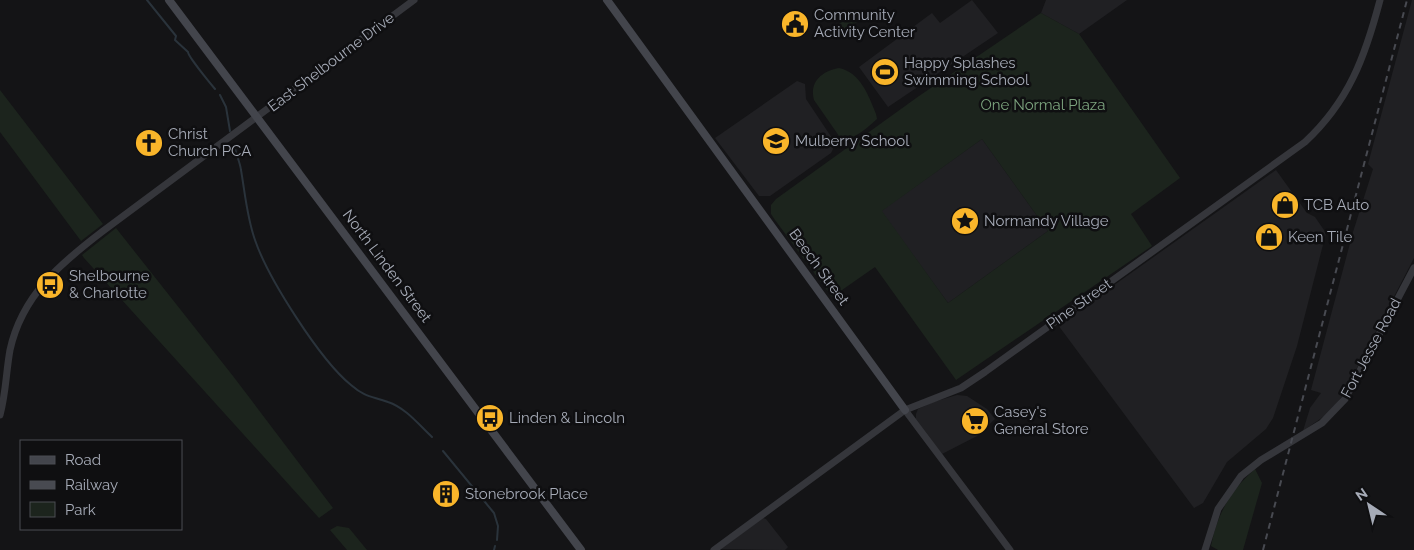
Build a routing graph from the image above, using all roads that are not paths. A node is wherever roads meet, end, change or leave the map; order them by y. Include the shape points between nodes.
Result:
1 (169, 0) edge
2 (414, 0) edge
3 (607, 0) edge
4 (1380, 0) edge
5 (258, 117) junction
6 (1414, 268) edge
7 (905, 410) junction
8 (0, 415) edge
9 (581, 550) edge
10 (714, 550) edge
11 (1010, 550) edge
12 (1205, 550) edge

1 - 5 main road, North Linden Street
2 - 5 street, East Shelbourne Drive
3 - 7 main road, Beech Street
4 - 7 street, Pine Street via 1353,82 1334,110 1304,142 985,372 961,388
5 - 8 street, East Shelbourne Drive via 54,271 27,306 12,344
5 - 9 main road, North Linden Street
6 - 12 street, Fort Jesse Road via 1345,399 1322,423 1241,476 1218,509
7 - 10 street, Pine Street
7 - 11 street, Beech Street

